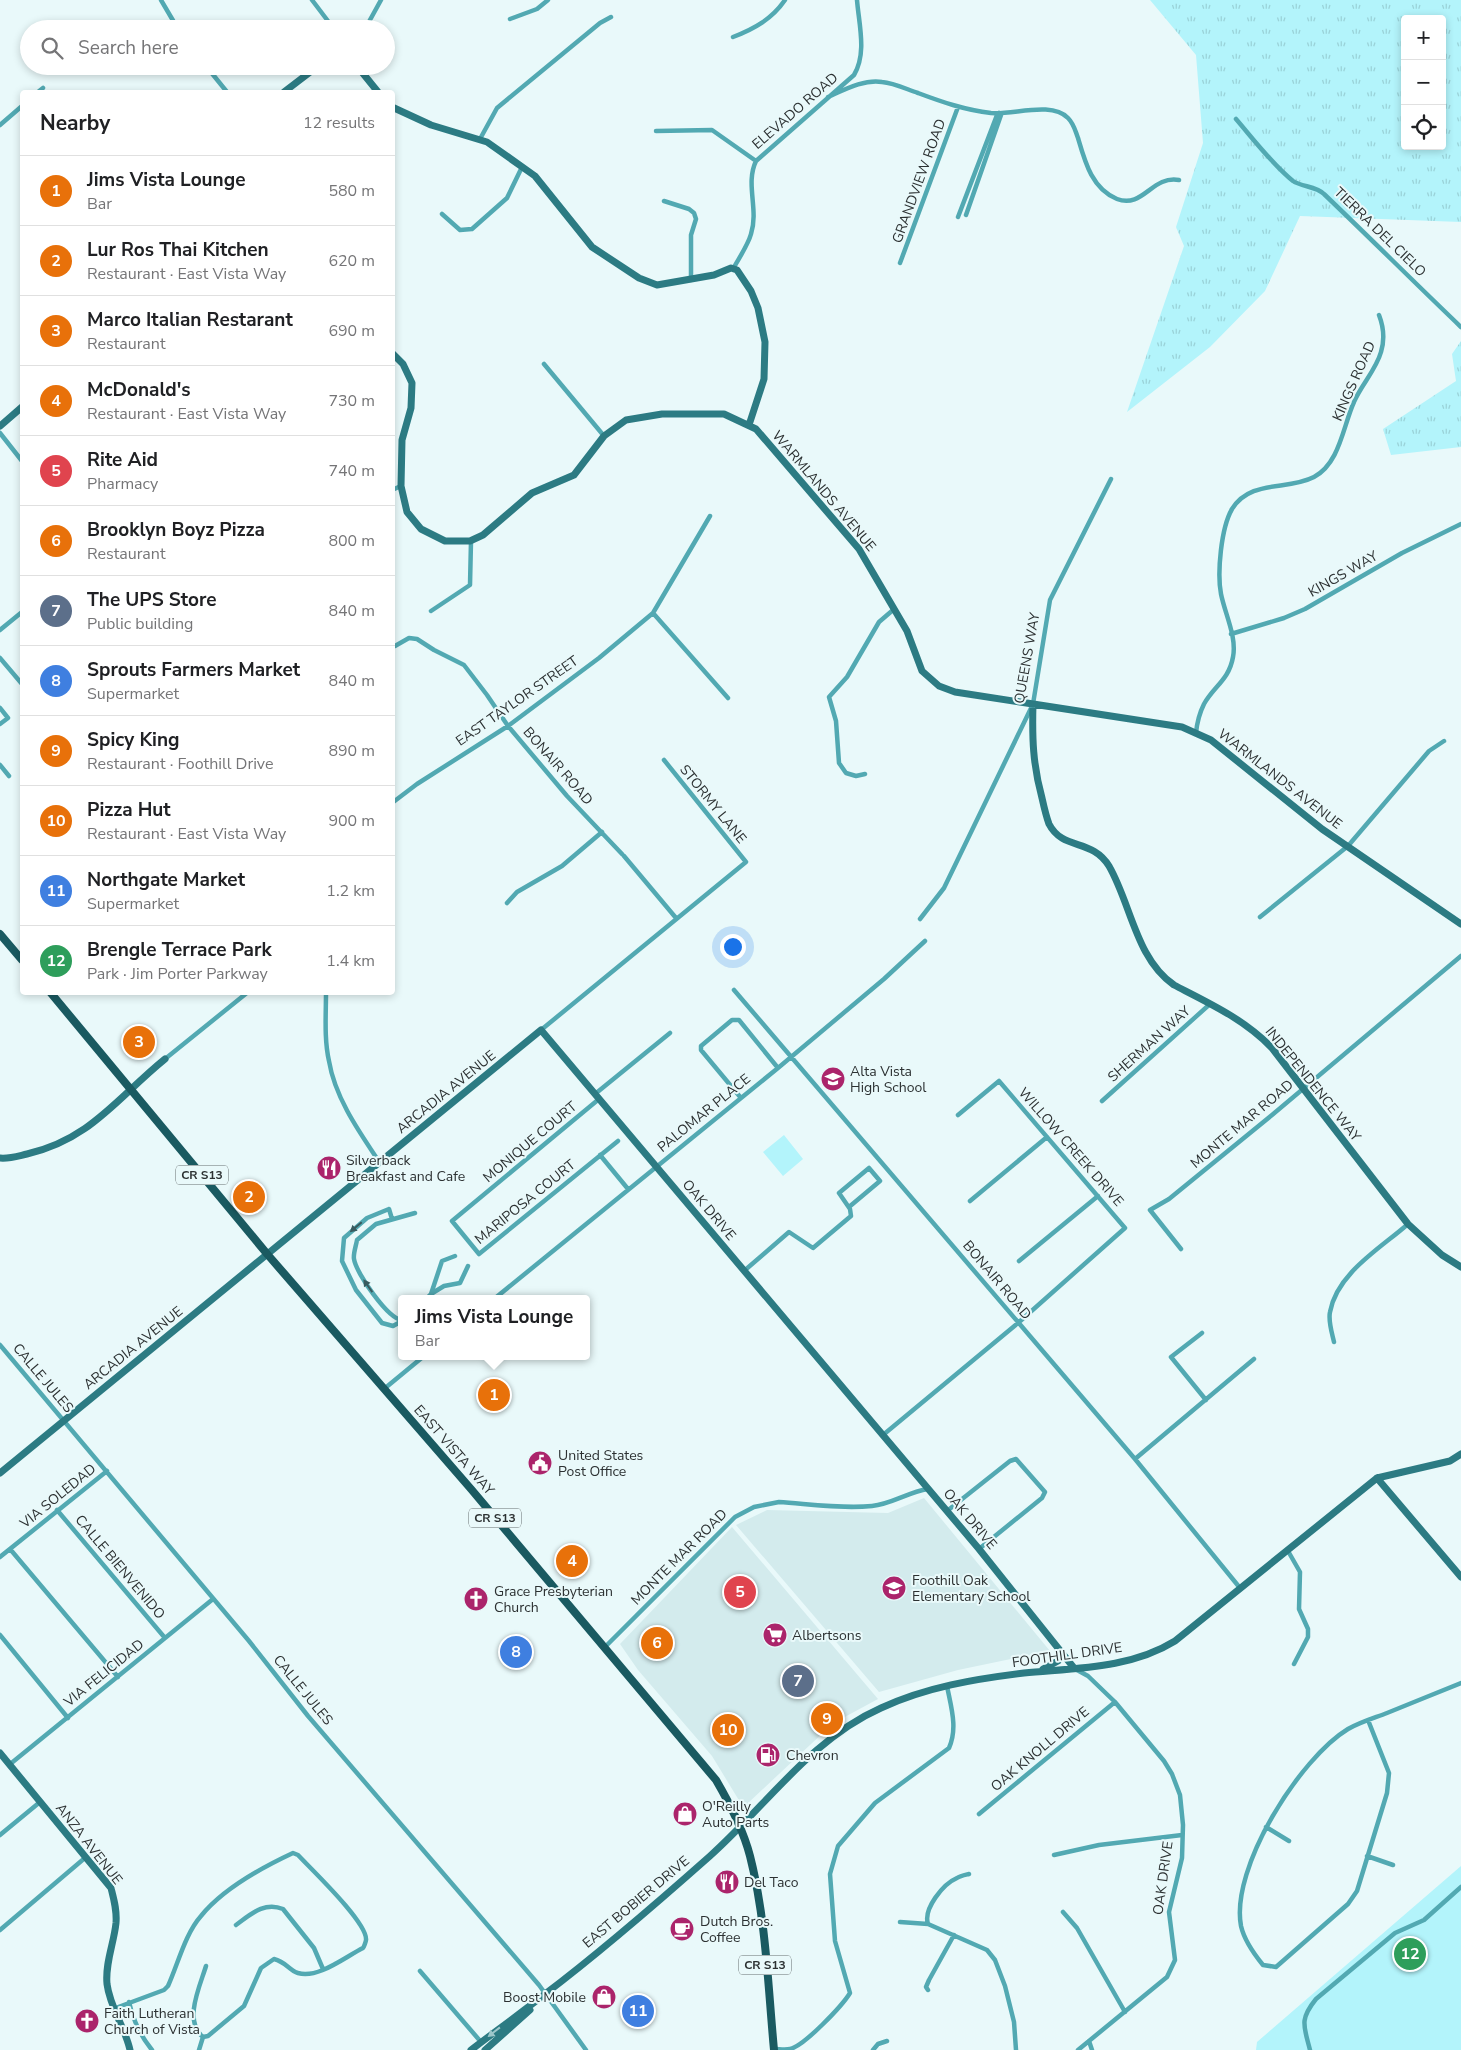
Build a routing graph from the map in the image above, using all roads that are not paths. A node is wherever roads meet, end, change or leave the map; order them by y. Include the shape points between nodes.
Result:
1 (161, 0) edge
2 (312, 0) edge
3 (381, 0) edge
4 (548, 0) edge
5 (785, 0) edge
6 (857, 0) edge
7 (611, 17) dead end
8 (510, 19) dead end
9 (173, 20) edge
10 (327, 20) edge
11 (369, 20) edge
12 (733, 36) dead end
13 (214, 75) edge
14 (306, 75) edge
15 (364, 75) edge
16 (43, 88) dead end
17 (40, 90) edge
18 (226, 90) edge
19 (287, 90) edge
20 (376, 90) edge
21 (828, 97) junction
22 (20, 108) edge
23 (395, 108) edge
24 (958, 108) junction
25 (999, 113) junction
26 (1236, 119) dead end
27 (0, 125) edge
28 (656, 131) dead end
29 (480, 139) junction
30 (756, 161) junction
31 (522, 167) junction
32 (1178, 180) dead end
33 (664, 201) dead end
34 (442, 214) dead end
35 (966, 215) dead end
36 (958, 217) dead end
37 (900, 263) dead end
38 (733, 269) junction
39 (691, 280) junction
40 (1379, 315) dead end
41 (1461, 327) edge
42 (395, 356) edge
43 (544, 364) dead end
44 (20, 409) edge
45 (749, 425) junction
46 (0, 426) edge
47 (0, 433) edge
48 (604, 436) junction
49 (20, 458) edge
50 (1111, 479) dead end
51 (401, 486) junction
52 (395, 489) edge
53 (710, 516) dead end
54 (1461, 524) edge
55 (470, 540) junction
56 (894, 610) junction
57 (431, 611) dead end
58 (653, 613) junction
59 (20, 614) edge
60 (0, 630) edge
61 (1231, 634) junction
62 (395, 646) dead end
63 (0, 658) edge
64 (20, 682) edge
65 (728, 698) dead end
66 (1033, 704) junction
67 (0, 708) edge
68 (0, 724) edge
69 (508, 726) junction
70 (1196, 733) junction
71 (1444, 741) dead end
72 (664, 760) dead end
73 (0, 765) edge
74 (865, 774) dead end
75 (10, 776) dead end
76 (395, 801) edge
77 (602, 832) junction
78 (1348, 846) junction
79 (746, 862) joint
80 (507, 903) dead end
81 (1260, 917) dead end
82 (676, 918) junction
83 (920, 919) dead end
84 (1461, 924) edge
85 (0, 934) edge
86 (925, 941) dead end
87 (1461, 956) edge
88 (20, 958) edge
89 (734, 990) dead end
90 (52, 995) edge
91 (244, 995) edge
92 (326, 995) edge
93 (1210, 1004) junction
94 (541, 1030) junction
95 (670, 1033) dead end
96 (790, 1057) junction
97 (165, 1059) joint
98 (778, 1068) junction
99 (1303, 1088) junction
100 (132, 1091) junction
101 (597, 1096) junction
102 (741, 1098) junction
103 (1102, 1101) dead end
104 (958, 1115) dead end
105 (1047, 1137) junction
106 (618, 1141) dead end
107 (600, 1155) junction
108 (0, 1158) edge
109 (380, 1163) junction
110 (656, 1166) junction
111 (628, 1189) junction
112 (1098, 1196) junction
113 (970, 1201) dead end
114 (849, 1207) junction
115 (415, 1213) dead end
116 (392, 1219) junction
117 (452, 1221) joint
118 (1408, 1224) junction
119 (1181, 1249) dead end
120 (268, 1255) junction
121 (455, 1256) dead end
122 (1019, 1262) dead end
123 (468, 1266) dead end
124 (1461, 1266) edge
125 (744, 1271) junction
126 (431, 1294) joint
127 (499, 1295) edge
128 (398, 1318) edge
129 (398, 1323) edge
130 (1018, 1323) junction
131 (1202, 1333) dead end
132 (1334, 1342) dead end
133 (0, 1344) edge
134 (419, 1360) edge
135 (1254, 1360) dead end
136 (384, 1389) junction
137 (1206, 1400) junction
138 (64, 1420) junction
139 (883, 1435) junction
140 (1461, 1454) edge
141 (1135, 1460) junction
142 (106, 1470) junction
143 (0, 1473) edge
144 (1377, 1478) junction
145 (928, 1489) junction
146 (57, 1510) junction
147 (947, 1512) junction
148 (10, 1549) junction
149 (979, 1549) junction
150 (1288, 1551) junction
151 (0, 1557) edge
152 (1461, 1577) edge
153 (1240, 1588) junction
154 (213, 1599) junction
155 (0, 1635) edge
156 (165, 1638) junction
157 (605, 1648) junction
158 (1060, 1651) junction
159 (1294, 1664) dead end
160 (1074, 1668) junction
161 (1036, 1672) junction
162 (118, 1677) junction
163 (1461, 1683) edge
164 (947, 1686) junction
165 (1114, 1702) junction
166 (68, 1718) junction
167 (1368, 1720) junction
168 (0, 1753) edge
169 (9, 1765) junction
170 (40, 1802) junction
171 (979, 1814) dead end
172 (740, 1828) junction
173 (1266, 1828) junction
174 (0, 1835) edge
175 (1182, 1835) junction
176 (1289, 1841) dead end
177 (1054, 1855) dead end
178 (1367, 1856) junction
179 (86, 1857) junction
180 (1393, 1865) dead end
181 (969, 1874) dead end
182 (1461, 1887) edge
183 (1063, 1912) dead end
184 (900, 1922) dead end
185 (928, 1924) junction
186 (236, 1925) dead end
187 (0, 1930) edge
188 (954, 1935) junction
189 (206, 1966) dead end
190 (323, 1969) junction
191 (420, 1971) dead end
192 (928, 1990) dead end
193 (546, 1994) junction
194 (130, 2002) junction
195 (113, 2009) junction
196 (1125, 2012) junction
197 (203, 2037) junction
198 (887, 2041) dead end
199 (1089, 2041) junction
200 (481, 2042) junction
201 (130, 2050) edge
202 (152, 2050) edge
203 (199, 2050) edge
204 (471, 2050) edge
205 (485, 2050) edge
206 (586, 2050) edge
207 (774, 2050) edge
208 (873, 2050) edge
209 (1016, 2050) edge
210 (1078, 2050) edge
211 (1092, 2050) edge
212 (1310, 2050) edge

1 - 9 street
2 - 10 street
3 - 11 street
4 - 8 street via 537,9
5 - 12 street via 773,15
6 - 21 street, ELEVADO ROAD via 861,63 854,75
7 - 29 street via 498,108
13 - 18 street
14 - 19 street
15 - 20 street
16 - 17 street
21 - 24 street, GRANDVIEW ROAD via 864,83 880,81
21 - 30 street, ELEVADO ROAD
22 - 27 street
23 - 29 street via 431,126
24 - 25 street, GRANDVIEW ROAD
24 - 37 street, GRANDVIEW ROAD
25 - 32 street, GRANDVIEW ROAD via 1045,109 1061,112 1075,126 1097,185 1106,194 1120,200 1137,198 1163,180
25 - 35 street via 1001,116
25 - 36 street
26 - 41 street, TIERRA DEL CIELO via 1289,177 1323,192
28 - 30 street via 712,130
29 - 31 street
30 - 38 street, ELEVADO ROAD via 750,179 754,212 751,234
31 - 34 street via 507,198 472,229 460,230
31 - 39 street via 535,176 592,247 604,256 657,285
33 - 39 street via 694,213
38 - 39 street
38 - 45 street via 751,291 764,332 764,379
40 - 61 street, KINGS ROAD via 1384,339 1381,353 1354,401 1330,462 1313,477 1251,491 1235,506 1225,524 1220,592
42 - 51 street, WARMLANDS AVENUE via 403,364 412,383 411,408 402,440
43 - 48 street
44 - 46 street
45 - 48 street, WARMLANDS AVENUE via 724,414 662,414 626,420
45 - 56 street, WARMLANDS AVENUE via 756,429 859,550
47 - 49 street
48 - 55 street, WARMLANDS AVENUE via 574,475 532,493 490,531
50 - 66 street, QUEENS WAY via 1050,600
51 - 52 street
51 - 55 street, WARMLANDS AVENUE via 408,512 421,529 445,541
53 - 58 street, EAST TAYLOR STREET
54 - 61 street, KINGS WAY via 1402,553 1305,609
55 - 57 street via 470,585
56 - 66 street, WARMLANDS AVENUE via 907,631 922,671 938,685 954,692
56 - 74 street via 879,622 847,677 830,697 836,720 839,763 846,773
58 - 65 street
58 - 69 street, EAST TAYLOR STREET
59 - 60 street
61 - 70 street, KINGS ROAD via 1234,646 1230,670 1205,703
62 - 69 street, BONAIR ROAD via 409,638 417,638 464,665
63 - 64 street
66 - 70 street, WARMLANDS AVENUE via 1146,720
66 - 83 street, QUEENS WAY via 944,888
66 - 93 street, INDEPENDENCE WAY via 1034,766 1048,822 1062,839 1099,852 1109,866 1150,960 1167,980
67 - 68 street via 8,718
69 - 76 street, EAST TAYLOR STREET
69 - 77 street, BONAIR ROAD
70 - 78 street, WARMLANDS AVENUE via 1211,740
71 - 78 street via 1429,751
72 - 79 street, STORMY LANE
73 - 75 street
77 - 80 street via 562,866 517,892
77 - 82 street, BONAIR ROAD
78 - 81 street
78 - 84 street, WARMLANDS AVENUE
79 - 82 street, ARCADIA AVENUE
82 - 94 street, ARCADIA AVENUE
85 - 88 main road
86 - 96 street, PALOMAR PLACE
87 - 99 street, MONTE MAR ROAD
89 - 96 street, BONAIR ROAD
90 - 100 main road, EAST VISTA WAY / CR S13
91 - 97 street
92 - 109 street via 328,1061 348,1112
93 - 99 street, INDEPENDENCE WAY via 1242,1020 1259,1034
93 - 103 street, SHERMAN WAY
94 - 101 street, OAK DRIVE
94 - 109 street, ARCADIA AVENUE
95 - 101 street, MONIQUE COURT
96 - 98 street, PALOMAR PLACE
96 - 130 street, BONAIR ROAD
97 - 100 street
98 - 102 street, PALOMAR PLACE
98 - 102 street via 739,1020 732,1020 701,1046 701,1050
99 - 118 street, INDEPENDENCE WAY
99 - 119 street, MONTE MAR ROAD via 1150,1210
100 - 108 street via 79,1134 46,1150
100 - 120 main road, EAST VISTA WAY / CR S13
101 - 110 street, OAK DRIVE
101 - 117 street, MONIQUE COURT
102 - 110 street, PALOMAR PLACE
104 - 105 street, WILLOW CREEK DRIVE via 999,1081
105 - 112 street, WILLOW CREEK DRIVE
105 - 113 street
106 - 107 street, MARIPOSA COURT
107 - 111 street
107 - 117 street, MARIPOSA COURT via 479,1254
109 - 120 street, ARCADIA AVENUE
110 - 111 street, PALOMAR PLACE
110 - 125 street, OAK DRIVE
111 - 127 street, PALOMAR PLACE
112 - 122 street
112 - 130 street, WILLOW CREEK DRIVE via 1125,1228
114 - 114 street via 839,1193 869,1168 880,1181
114 - 125 street via 851,1216 813,1248 789,1232
115 - 116 street
128 -> 116 street via 390,1315 354,1261 358,1238 376,1224
116 -> 129 street via 388,1209 375,1214 346,1236 342,1261 359,1294 382,1323 393,1326
118 - 124 street, INDEPENDENCE WAY via 1442,1255
118 - 132 street via 1346,1278 1334,1298 1330,1313
120 - 136 main road, EAST VISTA WAY / CR S13
120 - 138 street, ARCADIA AVENUE
121 - 126 street via 442,1261
123 - 126 street via 460,1283 439,1288
125 - 139 street, OAK DRIVE
130 - 139 street
130 - 141 street, BONAIR ROAD
131 - 137 street via 1172,1357
133 - 138 street, CALLE JULES
134 - 136 street
135 - 137 street
136 - 157 main road, EAST VISTA WAY / CR S13
137 - 141 street
138 - 142 street, CALLE JULES
138 - 143 street, ARCADIA AVENUE
139 - 145 street, OAK DRIVE
140 - 144 street via 1450,1462
141 - 153 street, BONAIR ROAD
142 - 146 street, VIA SOLEDAD
142 - 154 street, CALLE JULES
144 - 150 street, FOOTHILL DRIVE
144 - 152 street
145 - 147 street, OAK DRIVE
145 - 157 street, MONTE MAR ROAD via 873,1506 779,1502 744,1510
146 - 148 street, VIA SOLEDAD
146 - 156 street, CALLE BIENVENIDO
147 - 149 street, OAK DRIVE
147 - 149 street via 1016,1459 1045,1492 1042,1498
148 - 151 street, VIA SOLEDAD
148 - 162 street
149 - 158 street, OAK DRIVE
150 - 153 street, FOOTHILL DRIVE
150 - 159 street via 1300,1572 1299,1609 1308,1629 1308,1638
153 - 160 street, FOOTHILL DRIVE via 1174,1641 1152,1654
154 - 156 street, VIA FELICIDAD
154 - 193 street, CALLE JULES via 308,1716
155 - 166 street
156 - 162 street, VIA FELICIDAD
157 - 172 main road, EAST VISTA WAY / CR S13 via 706,1767
158 - 160 street, OAK DRIVE
158 - 161 street via 1053,1665
160 - 161 street, FOOTHILL DRIVE
160 - 165 street, OAK DRIVE via 1088,1676
161 - 164 street, FOOTHILL DRIVE
162 - 166 street, VIA FELICIDAD
163 - 167 street
164 - 172 street, FOOTHILL DRIVE via 916,1693 842,1730 794,1771
164 - 207 street via 954,1720 954,1737 948,1748 875,1803 838,1846 830,1874 835,1941 850,1993 843,2004 804,2041 790,2049
165 - 171 street, OAK KNOLL DRIVE
165 - 175 street, OAK DRIVE via 1172,1774 1180,1795
166 - 169 street, VIA FELICIDAD
167 - 173 street via 1348,1729 1327,1746 1280,1803
167 - 178 street via 1389,1773 1387,1794
168 - 169 street, ANZA AVENUE
169 - 170 street, ANZA AVENUE
170 - 174 street
170 - 179 street, ANZA AVENUE
172 - 193 street, EAST BOBIER DRIVE
172 - 207 main road, EAST VISTA WAY / CR S13 via 759,1898
173 - 176 street
173 - 178 street via 1245,1878 1240,1910 1241,1927 1254,1955 1263,1965 1276,1967 1348,1904 1356,1891
175 - 177 street via 1099,1845
175 - 196 street, OAK DRIVE via 1182,1858 1169,1912 1174,1967 1167,1977
178 - 180 street
179 - 187 street
179 - 195 street, ANZA AVENUE via 111,1888 116,1906 107,1972
181 - 185 street via 943,1888 927,1916
182 - 212 street via 1424,1920 1394,1933 1316,1999 1308,2008 1303,2023
183 - 196 street via 1078,1928
184 - 185 street
185 - 188 street
186 - 190 street via 258,1909 268,1906 283,1909 314,1948
188 - 192 street via 929,1980
188 - 209 street via 976,1943 995,1960 1014,2022
189 - 197 street via 193,2016 196,2029
190 - 194 street via 363,1948 367,1941 347,1906 293,1853 269,1864 216,1900 193,1927 168,1986
190 - 197 street via 310,1974 296,1972 286,1963 274,1959 261,1968 244,2006
191 - 200 street
193 -> 200 street, EAST BOBIER DRIVE
193 - 205 street, EAST BOBIER DRIVE
193 - 206 street, CALLE JULES
194 - 195 street
194 - 202 street via 134,2023
195 - 201 street, ANZA AVENUE
196 - 199 street, OAK DRIVE
197 - 203 street
198 - 208 street
199 - 210 street, OAK DRIVE
199 - 211 street
200 - 204 street, EAST BOBIER DRIVE

